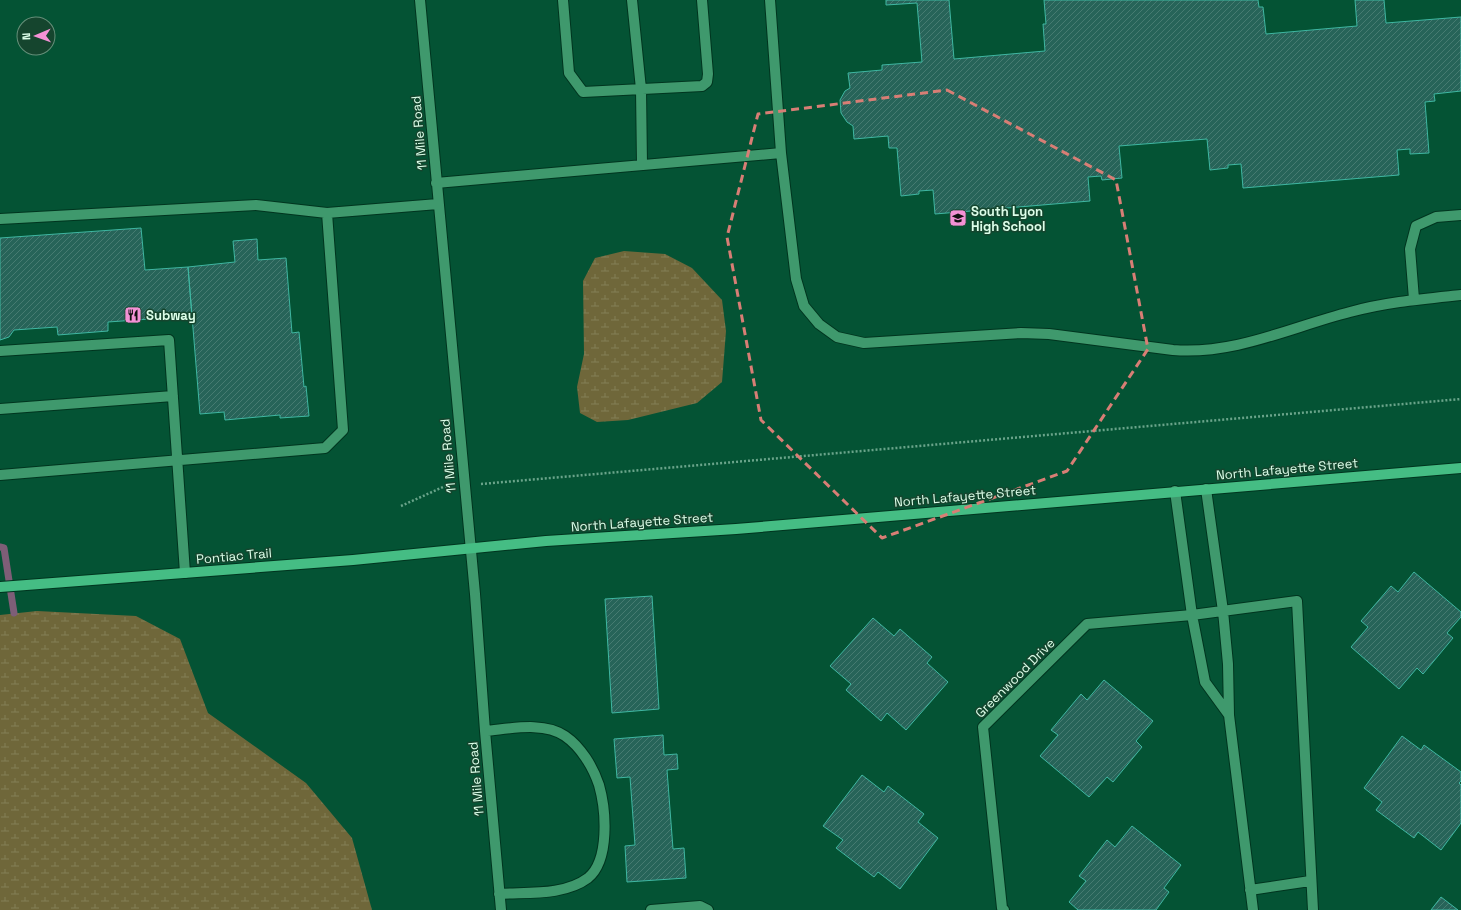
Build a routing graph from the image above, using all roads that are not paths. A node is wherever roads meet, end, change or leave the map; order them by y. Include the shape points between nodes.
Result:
1 (420, 0) edge
2 (563, 0) edge
3 (632, 0) edge
4 (702, 0) edge
5 (770, 0) edge
6 (641, 89) junction
7 (781, 153) junction
8 (642, 165) junction
9 (436, 183) junction
10 (438, 204) junction
11 (327, 213) junction
12 (1461, 215) edge
13 (0, 219) edge
14 (1461, 296) edge
15 (1414, 299) junction
16 (0, 351) edge
17 (173, 396) junction
18 (0, 409) edge
19 (177, 461) junction
20 (1461, 468) edge
21 (0, 476) edge
22 (1206, 489) junction
23 (1175, 491) junction
24 (470, 548) junction
25 (185, 572) junction
26 (0, 587) edge
27 (1223, 611) junction
28 (1192, 615) junction
29 (1229, 715) junction
30 (485, 731) junction
31 (1310, 880) junction
32 (1250, 890) junction
33 (499, 894) junction
34 (501, 910) edge
35 (651, 910) edge
36 (708, 910) edge
37 (1004, 910) edge
38 (1253, 910) edge
39 (1313, 910) edge

1 - 9 street, 11 Mile Road
2 - 6 street via 569,73 583,92
3 - 6 street
4 - 6 street via 707,82 702,86
5 - 7 street
6 - 8 street
7 - 8 street
7 - 15 street via 796,279 804,306 819,324 837,337 864,343 1021,332 1192,351 1247,344 1349,312
8 - 9 street
9 - 10 street, 11 Mile Road
10 - 11 street
10 - 24 street, 11 Mile Road
11 - 13 street via 256,205
11 - 19 street via 343,430 325,448
12 - 15 street via 1436,216 1416,226 1410,249
14 - 15 street
16 - 17 street via 169,340
17 - 18 street
17 - 19 street
19 - 21 street
19 - 25 street
20 - 22 main road, North Lafayette Street
22 - 23 main road, North Lafayette Street
22 - 27 street
23 - 24 main road, North Lafayette Street via 744,528
23 - 28 street
24 - 25 main road, Pontiac Trail
24 - 30 street, 11 Mile Road
25 - 26 main road, Pontiac Trail
27 - 28 street, Greenwood Drive
27 - 29 street
27 - 31 street, Greenwood Drive via 1297,601
28 - 29 street via 1205,682
28 - 37 street, Greenwood Drive via 1088,624 983,727
29 - 32 street
30 - 33 street, 11 Mile Road
30 - 33 street via 547,728 565,736 585,756 599,786 603,809 602,856 596,869 588,877 559,889
31 - 32 street
31 - 39 street
32 - 38 street
33 - 34 street, 11 Mile Road
35 - 36 street via 700,906

